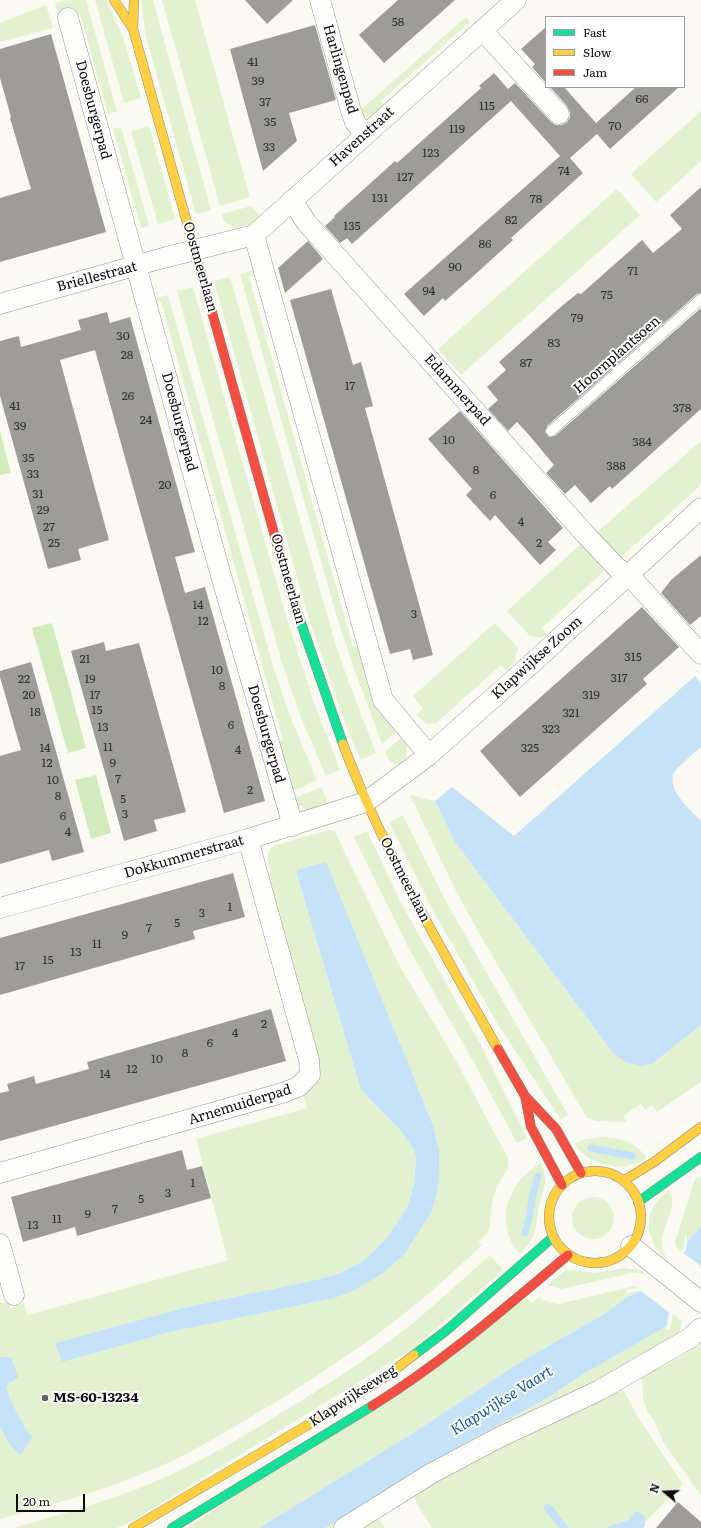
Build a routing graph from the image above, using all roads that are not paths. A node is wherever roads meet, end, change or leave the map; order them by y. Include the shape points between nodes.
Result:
1 (114, 0) edge
2 (134, 0) edge
3 (320, 0) edge
4 (516, 0) edge
5 (68, 18) dead end
6 (133, 30) junction
7 (482, 30) junction
8 (558, 114) dead end
9 (365, 134) junction
10 (292, 200) junction
11 (254, 235) junction
12 (195, 251) junction
13 (136, 266) junction
14 (701, 299) edge
15 (0, 304) edge
16 (551, 431) dead end
17 (701, 508) edge
18 (628, 574) junction
19 (701, 654) edge
20 (429, 755) junction
21 (366, 802) junction
22 (293, 826) junction
23 (248, 840) junction
24 (0, 908) edge
25 (525, 1096) junction
26 (701, 1127) edge
27 (701, 1157) edge
28 (0, 1173) edge
29 (582, 1173) junction
30 (623, 1181) junction
31 (562, 1185) junction
32 (638, 1202) junction
33 (553, 1237) junction
34 (0, 1244) edge
35 (631, 1246) junction
36 (568, 1255) junction
37 (14, 1295) dead end
38 (697, 1299) edge
39 (701, 1328) edge
40 (133, 1528) edge
41 (172, 1528) edge
42 (344, 1528) edge

1 - 6 main road, Oostmeerlaan
2 - 6 main road, Oostmeerlaan
3 - 9 street, Harlingenpad via 351,111 355,122
4 - 7 street, Havenstraat
5 - 13 street, Doesburgerpad
6 - 12 main road, Oostmeerlaan
7 - 8 street
7 - 9 street, Havenstraat
9 - 10 street, Havenstraat
10 - 11 street, Havenstraat
10 - 18 street, Edammerpad via 306,222 586,535 617,568
11 - 12 street, Havenstraat
11 - 20 street via 383,700
12 - 13 street, Briellestraat
12 - 21 main road, Oostmeerlaan via 293,600 336,727
13 - 15 street, Briellestraat
13 - 22 street, Doesburgerpad
14 - 16 lane, Hoornplantsoen
17 - 18 street, Klapwijkse Zoom
18 - 19 street, Edammerpad
18 - 20 street, Klapwijkse Zoom
20 - 21 street, Klapwijkse Zoom
21 - 22 street, Dokkummerstraat
21 - 25 main road, Oostmeerlaan via 404,881
22 - 23 street, Dokkummerstraat
23 - 24 street, Dokkummerstraat
23 - 28 street, Arnemuiderpad via 309,1060 310,1075 298,1087 282,1093
25 - 29 main road, Oostmeerlaan via 556,1129
25 - 31 main road, Oostmeerlaan via 530,1127
26 - 30 main road via 654,1162
27 - 32 main road
29 - 30 main road via 602,1172
29 - 31 main road
30 - 32 main road via 630,1187
31 - 33 main road via 554,1195 548,1216
32 - 35 main road via 641,1213 640,1225
33 - 36 main road
33 - 40 main road, Klapwijkseweg via 447,1330 388,1375 312,1423
34 - 37 street
35 - 36 main road via 618,1258 602,1263 586,1263
35 - 38 street
36 - 41 main road, Klapwijkseweg via 404,1386
39 - 42 street via 690,1338 600,1390 498,1438 439,1470

